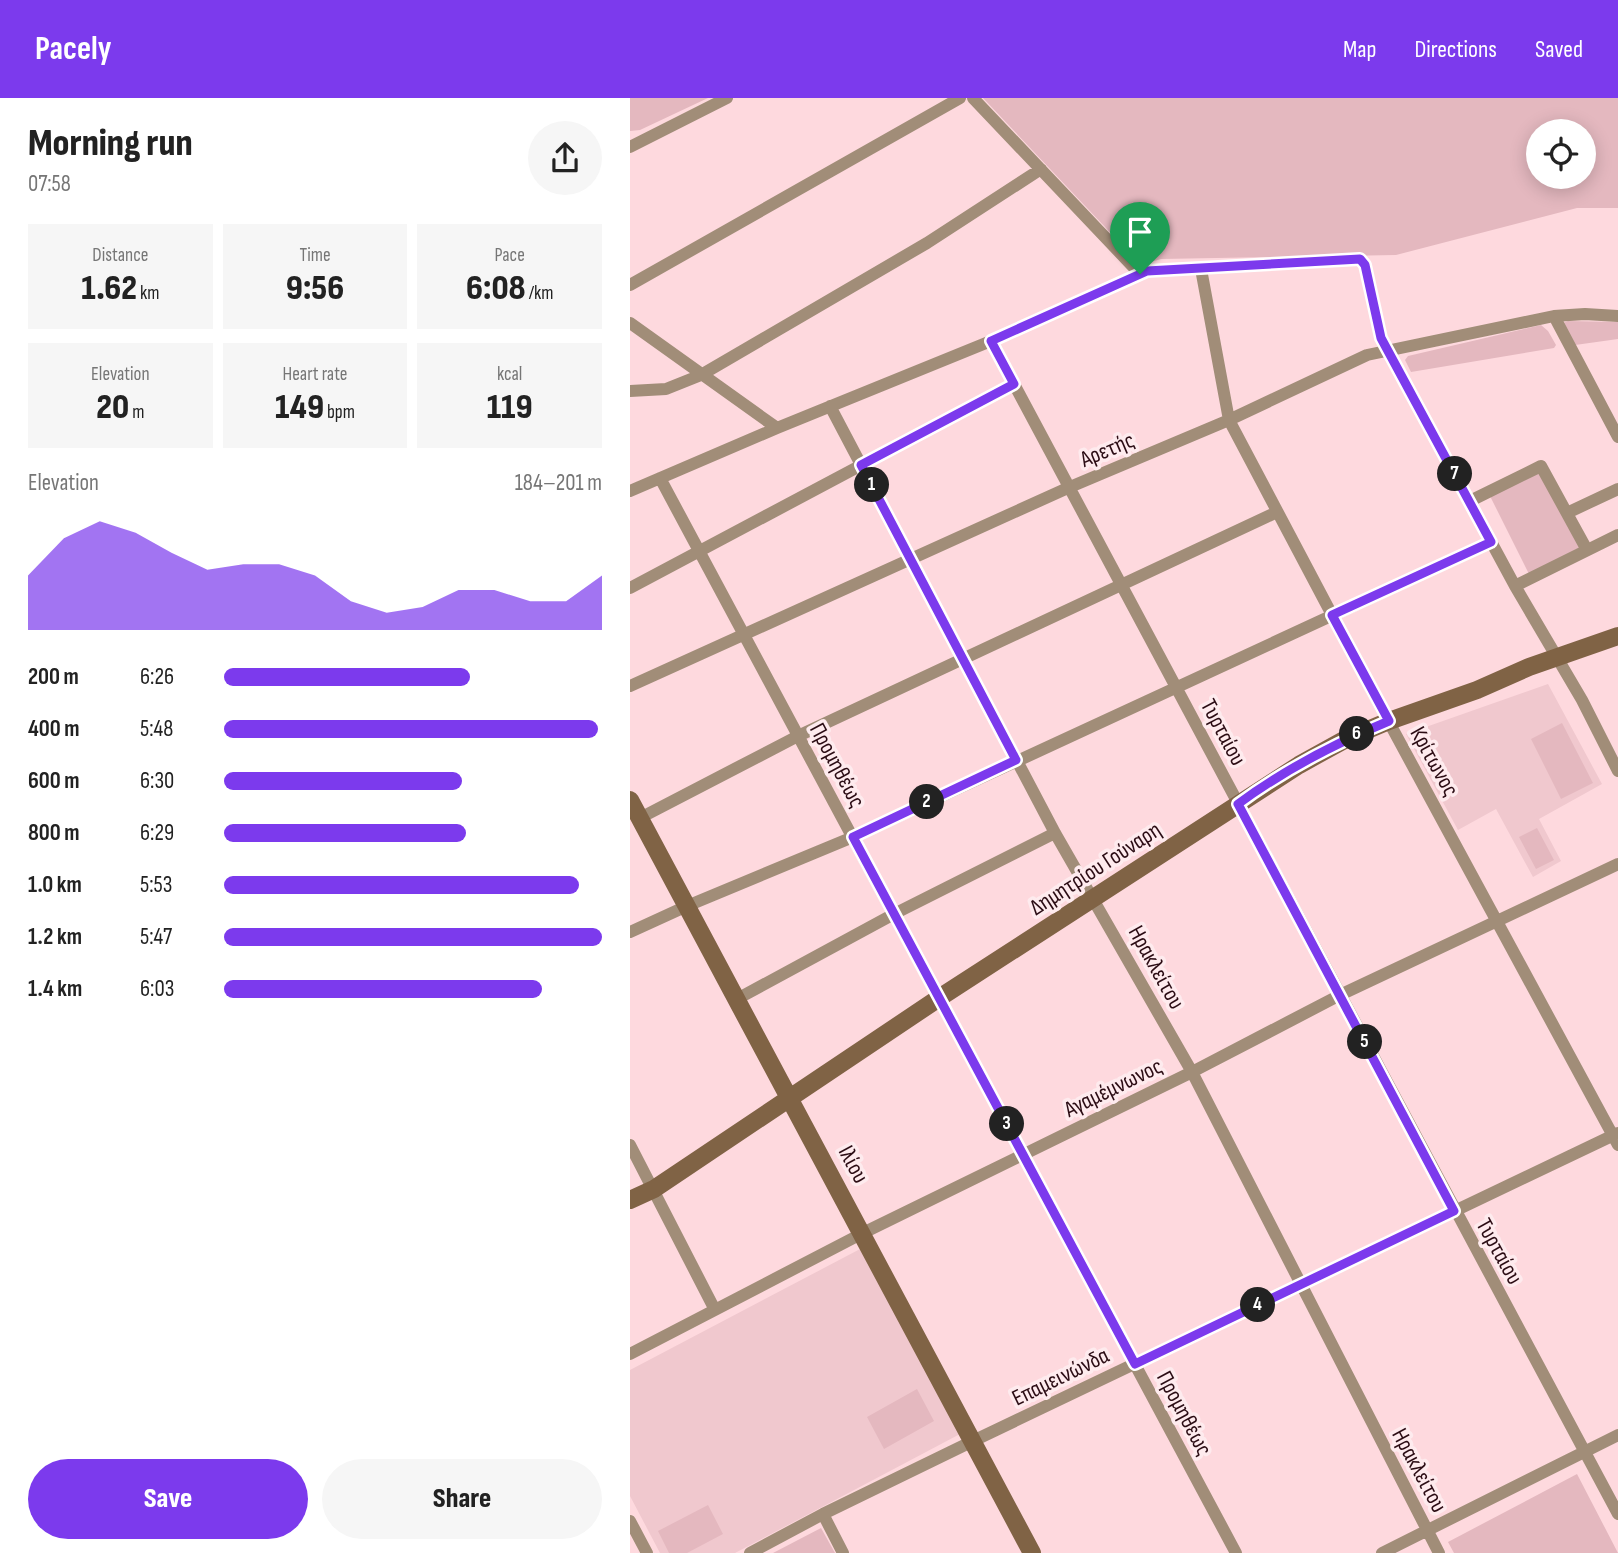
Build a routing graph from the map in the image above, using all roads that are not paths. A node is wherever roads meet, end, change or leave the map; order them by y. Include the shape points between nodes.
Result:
1 (727, 98) edge
2 (960, 98) edge
3 (973, 98) edge
4 (630, 147) edge
5 (1041, 169) junction
6 (1201, 269) junction
7 (1140, 274) junction
8 (630, 285) edge
9 (1554, 316) junction
10 (1618, 316) edge
11 (630, 323) edge
12 (991, 341) junction
13 (1388, 350) junction
14 (701, 375) junction
15 (1014, 384) junction
16 (630, 391) edge
17 (830, 406) junction
18 (1229, 420) junction
19 (777, 428) junction
20 (1618, 437) edge
21 (861, 465) junction
22 (660, 478) junction
23 (1070, 487) junction
24 (1618, 489) edge
25 (630, 491) edge
26 (1469, 501) junction
27 (1277, 512) junction
28 (1567, 513) junction
29 (1618, 536) edge
30 (1491, 542) junction
31 (1587, 550) junction
32 (699, 551) junction
33 (911, 559) junction
34 (1122, 586) junction
35 (1515, 586) junction
36 (630, 589) edge
37 (1332, 615) junction
38 (744, 635) junction
39 (1618, 636) edge
40 (1558, 656) junction
41 (963, 658) junction
42 (630, 686) edge
43 (1177, 687) junction
44 (1389, 721) junction
45 (798, 736) junction
46 (1016, 760) junction
47 (1618, 771) edge
48 (630, 800) edge
49 (1238, 804) junction
50 (640, 818) junction
51 (1055, 833) junction
52 (853, 837) junction
53 (1618, 864) edge
54 (1094, 898) junction
55 (687, 906) junction
56 (894, 914) junction
57 (1498, 920) junction
58 (630, 932) edge
59 (1340, 995) junction
60 (939, 998) junction
61 (737, 999) junction
62 (1192, 1072) junction
63 (790, 1098) junction
64 (1616, 1138) edge
65 (630, 1145) edge
66 (1023, 1155) junction
67 (654, 1189) junction
68 (630, 1200) edge
69 (1454, 1211) junction
70 (863, 1233) junction
71 (1300, 1285) junction
72 (715, 1310) junction
73 (630, 1354) edge
74 (1135, 1364) junction
75 (1618, 1435) edge
76 (973, 1441) junction
77 (1585, 1450) junction
78 (823, 1514) junction
79 (1618, 1514) edge
80 (630, 1521) edge
81 (1428, 1529) junction
82 (647, 1553) edge
83 (750, 1553) edge
84 (844, 1553) edge
85 (1032, 1553) edge
86 (1236, 1553) edge
87 (1382, 1553) edge
88 (1439, 1553) edge

1 - 4 street
2 - 8 street
3 - 5 street
5 - 7 street
5 - 14 street via 927,243
6 - 7 street via 1166,268
6 - 13 street via 1360,259 1377,329
6 - 18 street, Κρίτωνος
7 - 12 street
9 - 10 street, Αρετής
9 - 13 street, Αρετής
9 - 20 street
11 - 14 street
12 - 15 street, Τυρταίου
12 - 17 street
13 - 18 street, Αρετής via 1367,355
13 - 26 street
14 - 16 street via 666,389
14 - 19 street
15 - 21 street
15 - 23 street, Τυρταίου
17 - 19 street
17 - 21 street, Ηρακλείτου
18 - 23 street, Αρετής
18 - 27 street, Κρίτωνος
19 - 22 street
21 - 32 street
21 - 33 street, Ηρακλείτου
22 - 25 street
22 - 32 street, Προμηθέως
23 - 33 street, Αρετής
23 - 34 street, Τυρταίου
24 - 28 street
26 - 28 street via 1541,466
26 - 30 street
27 - 34 street
27 - 37 street, Κρίτωνος
28 - 31 street
29 - 31 street
30 - 35 street
30 - 37 street
31 - 35 street
32 - 36 street
32 - 38 street, Προμηθέως
33 - 38 street, Αρετής
33 - 41 street, Ηρακλείτου
34 - 41 street
34 - 43 street, Τυρταίου
35 - 40 street
37 - 43 street
37 - 44 street, Κρίτωνος
38 - 42 street, Αρετής
38 - 45 street, Προμηθέως
39 - 40 main road, Δημητρίου Γούναρη
40 - 44 main road, Δημητρίου Γούναρη
40 - 47 street
41 - 45 street
41 - 46 street, Ηρακλείτου
43 - 46 street
43 - 49 street, Τυρταίου
44 - 49 main road, Δημητρίου Γούναρη via 1346,739
44 - 57 street, Κρίτωνος
45 - 50 street
45 - 52 street, Προμηθέως
46 - 51 street, Ηρακλείτου
46 - 52 street
48 - 50 main road, Ιλίου
49 - 54 main road, Δημητρίου Γούναρη
49 - 59 street, Τυρταίου
50 - 55 main road, Ιλίου
51 - 54 street, Ηρακλείτου
51 - 56 street
52 - 55 street
52 - 56 street, Προμηθέως
53 - 57 street, Αγαμέμνωνος
54 - 60 main road, Δημητρίου Γούναρη
54 - 62 street, Ηρακλείτου
55 - 58 street
55 - 61 main road, Ιλίου
56 - 60 street, Προμηθέως
56 - 61 street
57 - 59 street, Αγαμέμνωνος
57 - 64 street, Κρίτωνος
59 - 62 street, Αγαμέμνωνος
59 - 69 street, Τυρταίου
60 - 63 main road, Δημητρίου Γούναρη
60 - 66 street, Προμηθέως
61 - 63 main road, Ιλίου
62 - 66 street, Αγαμέμνωνος
62 - 71 street, Ηρακλείτου
63 - 67 main road, Δημητρίου Γούναρη
63 - 70 main road, Ιλίου
64 - 69 street, Επαμεινώνδα
65 - 67 street
66 - 70 street, Αγαμέμνωνος
66 - 74 street, Προμηθέως
67 - 68 main road, Δημητρίου Γούναρη
67 - 72 street
69 - 71 street, Επαμεινώνδα
69 - 77 street, Τυρταίου
70 - 72 street, Αγαμέμνωνος
70 - 76 main road, Ιλίου
71 - 74 street, Επαμεινώνδα
71 - 81 street, Ηρακλείτου
72 - 73 street, Αγαμέμνωνος
74 - 76 street, Επαμεινώνδα
74 - 86 street, Προμηθέως
75 - 77 street
76 - 78 street, Επαμεινώνδα
76 - 85 main road, Ιλίου
77 - 79 street, Τυρταίου
77 - 81 street
78 - 83 street, Επαμεινώνδα
78 - 84 street
80 - 82 street
81 - 87 street
81 - 88 street, Ηρακλείτου

